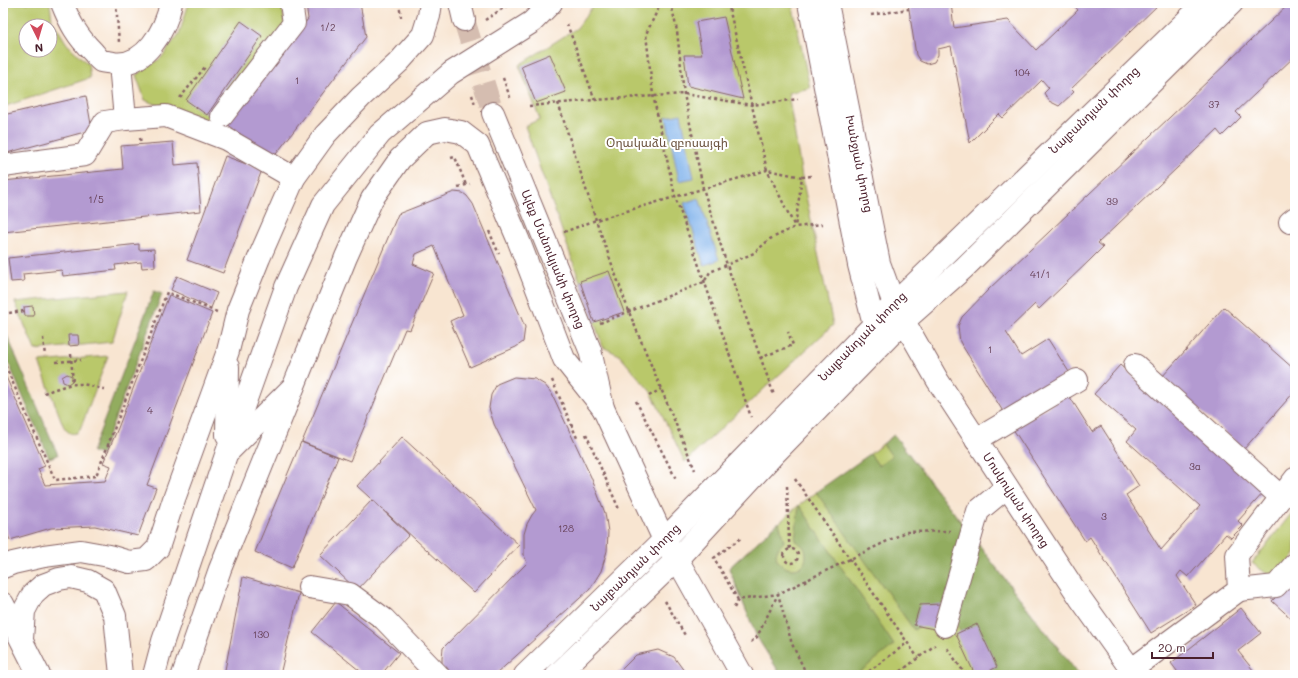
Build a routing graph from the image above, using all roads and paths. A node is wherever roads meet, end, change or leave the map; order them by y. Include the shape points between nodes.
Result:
1 (62, 3) edge
2 (116, 3) edge
3 (171, 3) edge
4 (291, 3) edge
5 (398, 3) edge
6 (431, 3) edge
7 (551, 3) edge
8 (661, 3) edge
9 (670, 3) edge
10 (728, 3) edge
11 (809, 3) edge
12 (827, 3) edge
13 (1205, 3) edge
14 (1232, 3) edge
15 (909, 9) dead end
16 (871, 15) dead end
17 (401, 17) dead end
18 (567, 24) dead end
19 (119, 35) dead end
20 (120, 64) junction
21 (205, 67) dead end
22 (503, 78) dead end
23 (684, 94) junction
24 (472, 95) dead end
25 (653, 96) junction
26 (798, 99) dead end
27 (595, 100) junction
28 (558, 103) junction
29 (513, 105) dead end
30 (752, 105) junction
31 (529, 106) dead end
32 (485, 110) joint
33 (166, 116) junction
34 (222, 116) dead end
35 (125, 119) junction
36 (451, 158) dead end
37 (3, 166) edge
38 (767, 170) junction
39 (812, 176) dead end
40 (802, 177) junction
41 (294, 178) junction
42 (470, 184) dead end
43 (466, 185) junction
44 (458, 187) dead end
45 (703, 188) junction
46 (675, 196) junction
47 (596, 220) junction
48 (822, 224) dead end
49 (795, 227) junction
50 (569, 230) dead end
51 (728, 265) junction
52 (704, 282) junction
53 (24, 311) dead end
54 (629, 312) junction
55 (899, 312) junction
56 (9, 313) dead end
57 (221, 314) dead end
58 (601, 322) dead end
59 (874, 324) junction
60 (788, 332) dead end
61 (43, 338) dead end
62 (228, 351) junction
63 (71, 354) dead end
64 (45, 356) dead end
65 (760, 358) junction
66 (3, 360) edge
67 (80, 360) dead end
68 (72, 361) junction
69 (56, 362) dead end
70 (1135, 365) dead end
71 (1077, 380) dead end
72 (74, 384) junction
73 (292, 387) junction
74 (104, 389) dead end
75 (661, 389) junction
76 (44, 394) dead end
77 (774, 394) dead end
78 (649, 396) dead end
79 (636, 401) dead end
80 (603, 408) junction
81 (751, 417) dead end
82 (586, 434) dead end
83 (976, 440) junction
84 (227, 452) junction
85 (695, 470) dead end
86 (676, 479) dead end
87 (795, 479) dead end
88 (1295, 479) edge
89 (787, 486) dead end
90 (1007, 487) junction
91 (1281, 497) junction
92 (619, 509) dead end
93 (972, 531) junction
94 (741, 538) dead end
95 (664, 540) junction
96 (790, 549) junction
97 (677, 559) junction
98 (849, 559) junction
99 (1295, 564) edge
100 (3, 567) edge
101 (309, 587) dead end
102 (1239, 590) junction
103 (778, 594) junction
104 (661, 596) dead end
105 (738, 600) junction
106 (3, 604) edge
107 (734, 608) dead end
108 (945, 636) joint
109 (686, 637) dead end
110 (22, 639) junction
111 (751, 642) dead end
112 (907, 643) junction
113 (935, 644) dead end
114 (918, 658) junction
115 (1133, 673) edge
116 (807, 674) edge
117 (39, 675) edge
118 (121, 675) edge
119 (154, 675) edge
120 (183, 675) edge
121 (438, 675) edge
122 (525, 675) edge
123 (557, 675) edge
124 (742, 675) edge
125 (803, 675) edge
126 (864, 675) edge
127 (896, 675) edge
128 (966, 675) edge

1 - 20 main road via 70,23 83,42 102,61
2 - 19 path
3 - 20 main road via 169,15 158,37 141,57
4 - 34 main road via 294,24
5 - 17 path
6 - 41 main road via 430,16 423,35 325,135
7 - 84 main road via 532,22 451,73 380,134 323,205 286,287
8 - 25 path via 646,34
9 - 23 path via 677,31
10 - 30 path
11 - 59 main road, Խանջյան փողոց via 859,265
12 - 55 main road, Խանջյան փողոց via 879,263
13 - 55 main road, Նալբանդյան փողոց
14 - 55 main road, Նալբանդյան փողոց via 964,268
15 - 16 path
18 - 27 path
20 - 35 main road
21 - 33 path
22 - 29 path
23 - 25 path
23 - 30 path
23 - 45 path
24 - 32 path
25 - 27 path
25 - 46 path
26 - 30 path
27 - 28 path
28 - 31 path
28 - 47 path
30 - 38 path
32 - 80 main road, Ալեք Մանուկյանի փողոց via 590,350
33 - 35 main road
33 - 41 main road via 226,139
35 - 37 main road via 105,122 85,155
36 - 43 path via 455,156
38 - 40 path
38 - 45 path
38 - 49 path
39 - 40 path
40 - 49 path
41 - 62 main road via 238,310
42 - 43 path
43 - 44 path
45 - 46 path
45 - 51 path
46 - 47 path
46 - 52 path
47 - 50 path
47 - 54 path
48 - 49 path
49 - 51 path via 770,240 754,253
51 - 52 path via 710,272
51 - 65 path
52 - 54 path
52 - 81 path
53 - 56 path
54 - 58 path
54 - 75 path
55 - 59 main road, Նալբանդյան փողոց
55 - 83 main road, Մոսկովյան փողոց via 938,381
55 - 97 main road, Նալբանդյան փողոց via 776,452
57 - 66 path via 167,292 96,476 55,480
59 - 95 main road, Նալբանդյան փողոց
60 - 65 path via 793,345
61 - 64 path
62 - 84 main road
62 - 100 main road via 158,548 146,560 129,562 81,551 44,556
63 - 68 path
65 - 77 path
67 - 68 path
68 - 69 path
68 - 72 path
70 - 91 main road
71 - 83 main road
72 - 74 path
72 - 76 path
73 - 80 main road, Ալեք Մանուկյանի փողոց via 372,199 400,159 427,133 445,129 461,132 478,145 564,358
73 - 84 main road
73 - 120 main road via 220,569
75 - 78 path
75 - 85 path
79 - 86 path
80 - 95 main road, Ալեք Մանուկյանի փողոց
82 - 92 path
83 - 90 main road, Մոսկովյան փողոց
84 - 119 main road via 163,641
87 - 98 path
88 - 91 main road
89 - 96 path
90 - 93 main road via 978,511
90 - 115 main road, Մոսկովյան փողոց
91 - 102 main road via 1237,555
93 - 98 path via 906,532
93 - 108 main road
94 - 105 path via 714,558
95 - 97 main road, Ալեք Մանուկյանի փողոց
95 - 122 main road, Նալբանդյան փողոց
96 - 96 path via 784,555 785,560 791,564 798,556 797,552
97 - 123 main road, Նալբանդյան փողոց
97 - 124 main road, Ալեք Մանուկյանի փողոց
98 - 103 path
98 - 112 path
99 - 102 main road via 1276,586
101 - 121 main road via 350,594 384,619
102 - 115 main road
103 - 105 path
103 - 111 path via 757,637
103 - 116 path via 792,644
104 - 109 path
105 - 107 path
106 - 110 main road
108 - 128 path
110 - 117 main road
110 - 118 main road via 24,611 33,594 43,585 71,577 88,581 104,590 116,616
112 - 114 path
112 - 126 path
113 - 114 path
114 - 127 path
116 - 125 path

